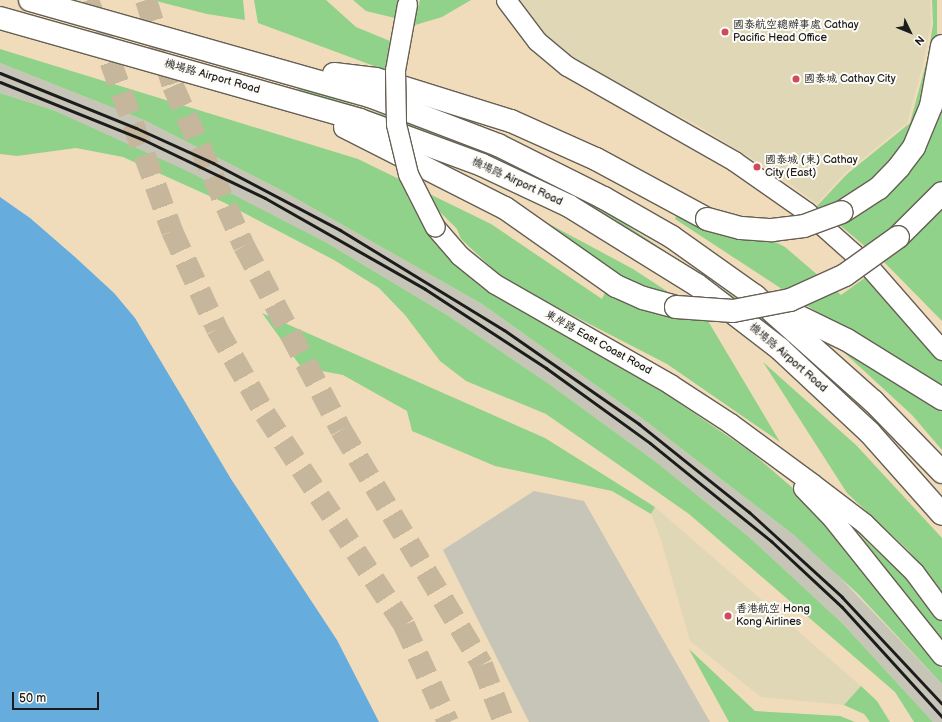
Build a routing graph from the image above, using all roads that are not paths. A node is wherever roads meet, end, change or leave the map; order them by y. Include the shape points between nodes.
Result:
1 (30, 0) edge
2 (506, 0) edge
3 (408, 2) edge
4 (0, 18) edge
5 (942, 46) edge
6 (267, 65) junction
7 (292, 100) junction
8 (942, 192) edge
9 (755, 296) junction
10 (940, 345) edge
11 (942, 399) edge
12 (753, 439) junction
13 (942, 472) edge
14 (942, 514) edge
15 (942, 610) edge
16 (942, 656) edge

1 - 6 highway
2 - 10 main road via 537,41 567,66 734,161 807,212 871,269
3 - 12 main road, 東岸路 East Coast Road, bridge via 395,70 396,124 408,174 435,226 459,255 494,284 670,384
4 - 7 highway, 機場路 Airport Road
5 - 6 highway, bridge via 931,106 911,152 879,188 842,212 804,226 772,230 741,228 707,219 596,159 511,121 376,80
6 - 9 highway via 372,97 498,145 624,210 672,238
7 - 8 highway, bridge via 505,208 616,286 643,298 676,307 733,311 790,300 845,275 898,237
7 - 14 highway, 機場路 Airport Road via 385,128 482,165 569,206 671,267 751,325 819,383 875,438
9 - 11 highway via 847,340
9 - 13 highway via 873,401
12 - 15 main road, 東岸路 East Coast Road via 864,523 914,572
12 - 16 main road via 832,518

